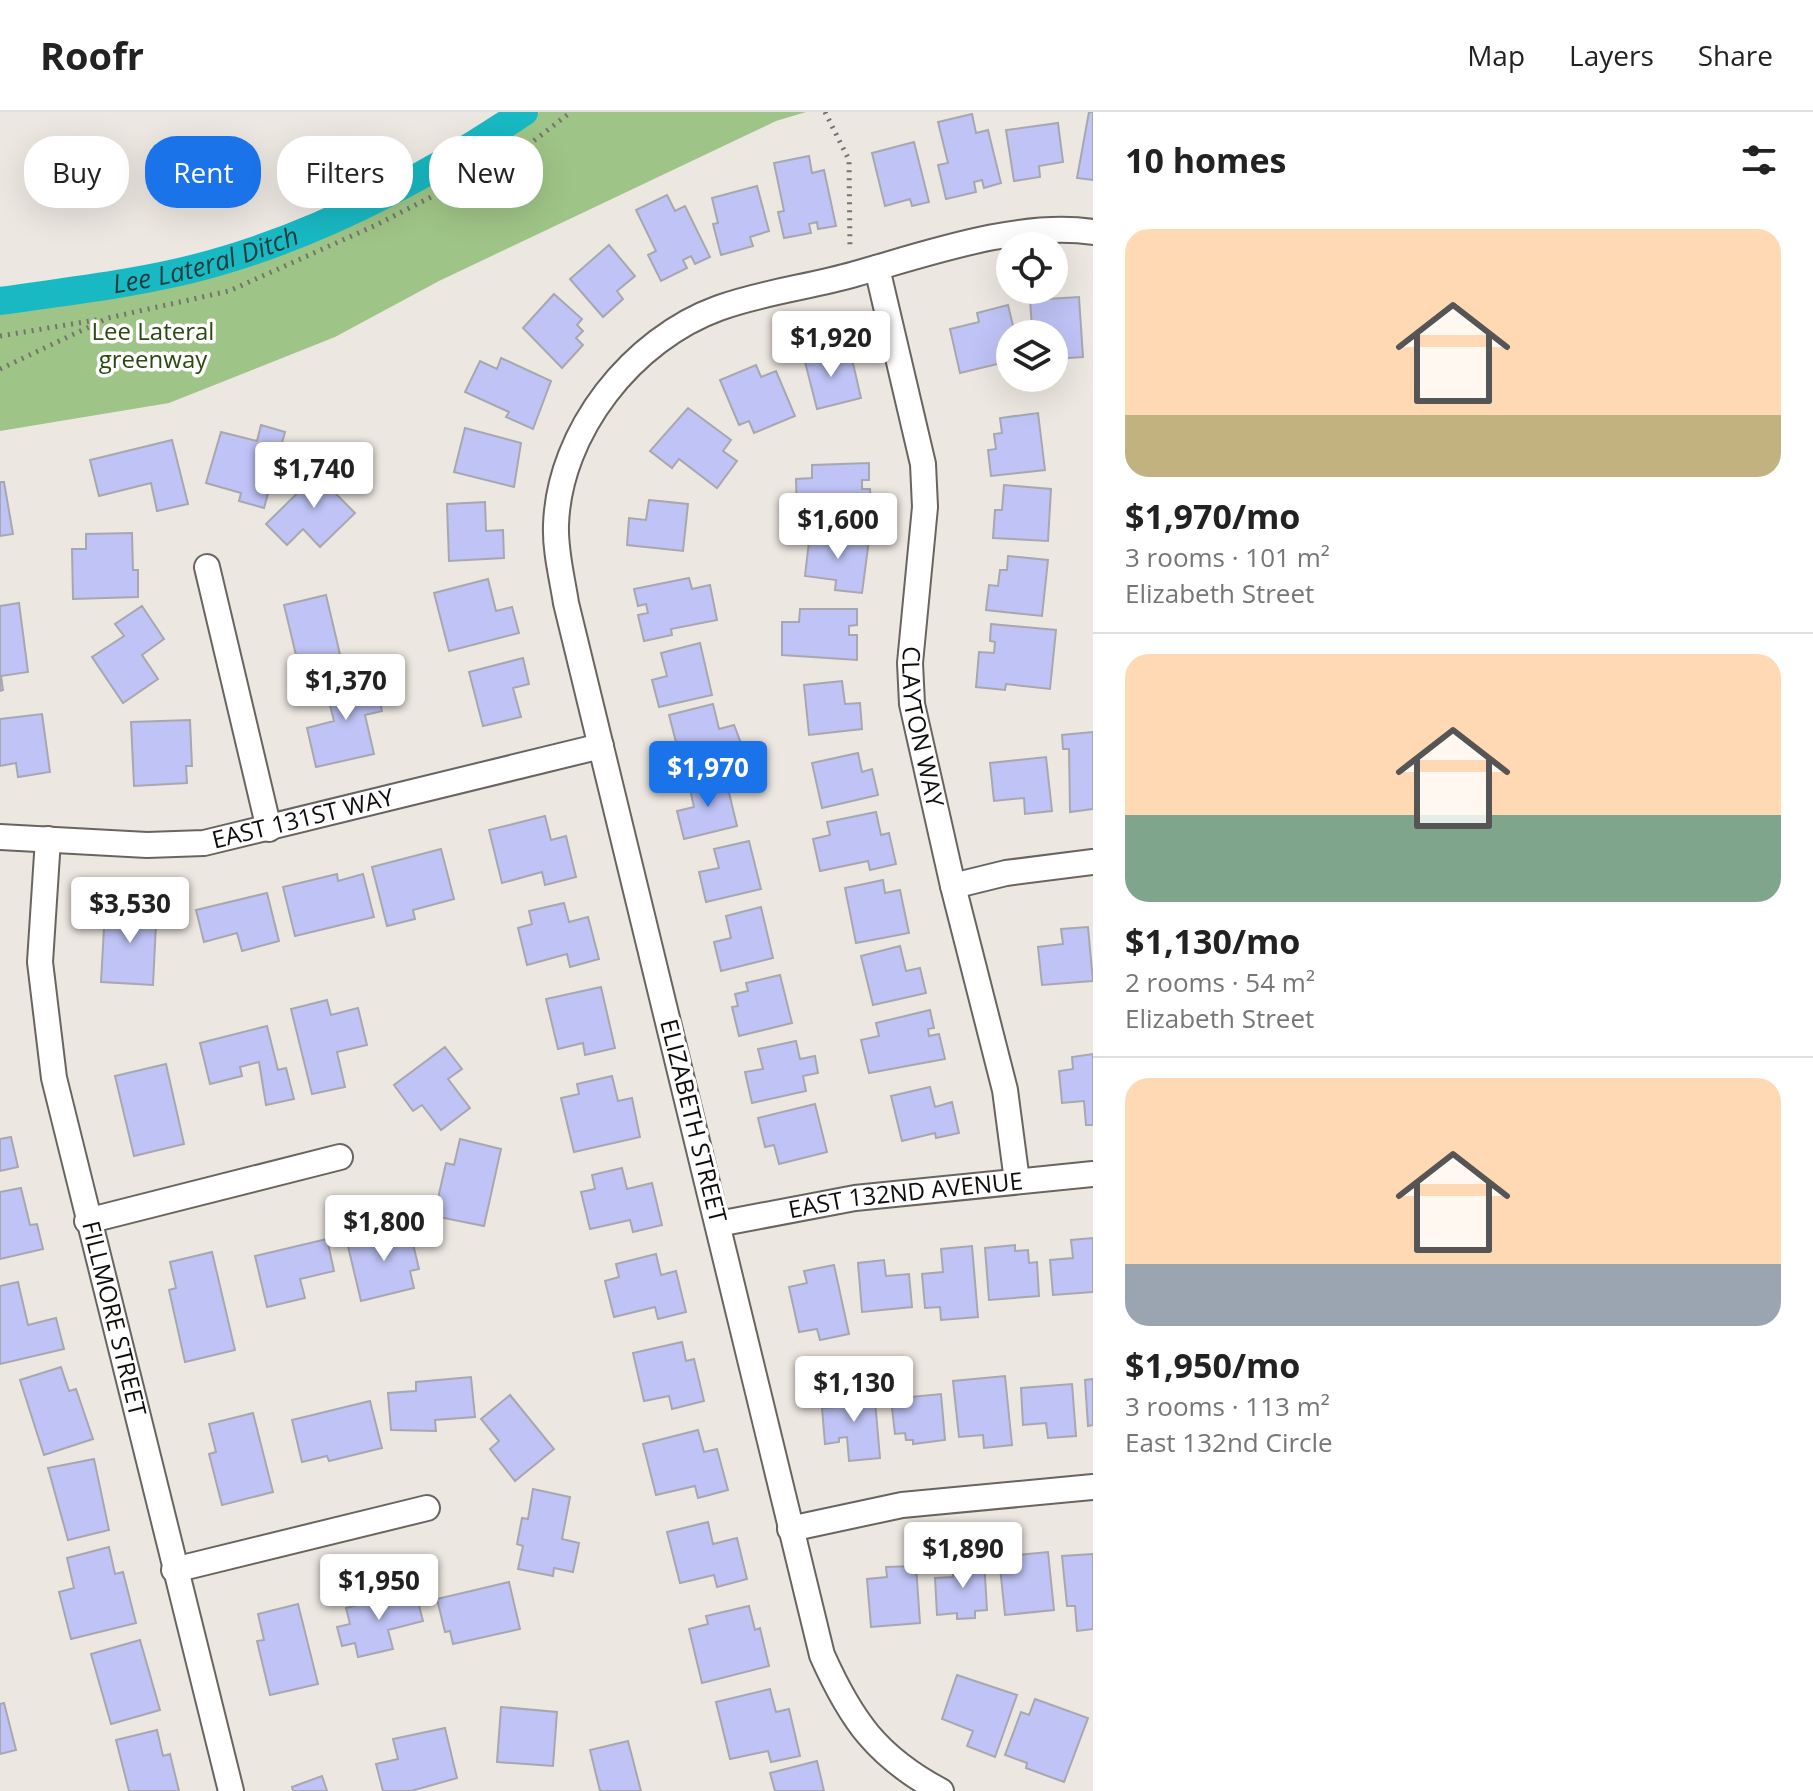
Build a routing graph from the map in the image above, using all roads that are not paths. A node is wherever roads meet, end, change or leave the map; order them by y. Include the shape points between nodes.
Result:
1 (1093, 232) edge
2 (877, 268) junction
3 (207, 567) dead end
4 (601, 746) junction
5 (269, 829) junction
6 (0, 837) edge
7 (48, 839) junction
8 (1093, 862) edge
9 (953, 886) junction
10 (340, 1157) dead end
11 (1093, 1174) edge
12 (1017, 1181) junction
13 (87, 1221) junction
14 (718, 1224) junction
15 (1093, 1487) edge
16 (427, 1508) dead end
17 (790, 1529) junction
18 (174, 1570) junction
19 (231, 1791) edge
20 (941, 1791) edge

1 - 2 street, ELIZABETH STREET via 1037,231
2 - 4 street, ELIZABETH STREET via 751,298 694,318 634,360 596,410 571,460 556,524 566,603
2 - 9 street, CLAYTON WAY via 923,464 912,704
3 - 5 street
4 - 5 street, EAST 131ST WAY
4 - 14 street, ELIZABETH STREET
5 - 7 street, EAST 131ST WAY via 204,843
6 - 7 street, EAST 131ST WAY
7 - 13 street, FILLMORE STREET via 40,962 45,1024
8 - 9 street
9 - 12 street, CLAYTON WAY via 1005,1090
10 - 13 street
11 - 12 street, EAST 132ND AVENUE
12 - 14 street, EAST 132ND AVENUE via 855,1198
13 - 18 street, FILLMORE STREET
14 - 17 street, ELIZABETH STREET
15 - 17 street via 902,1505
16 - 18 street
17 - 20 street, ELIZABETH STREET via 822,1655 851,1714 890,1760
18 - 19 street, FILLMORE STREET

